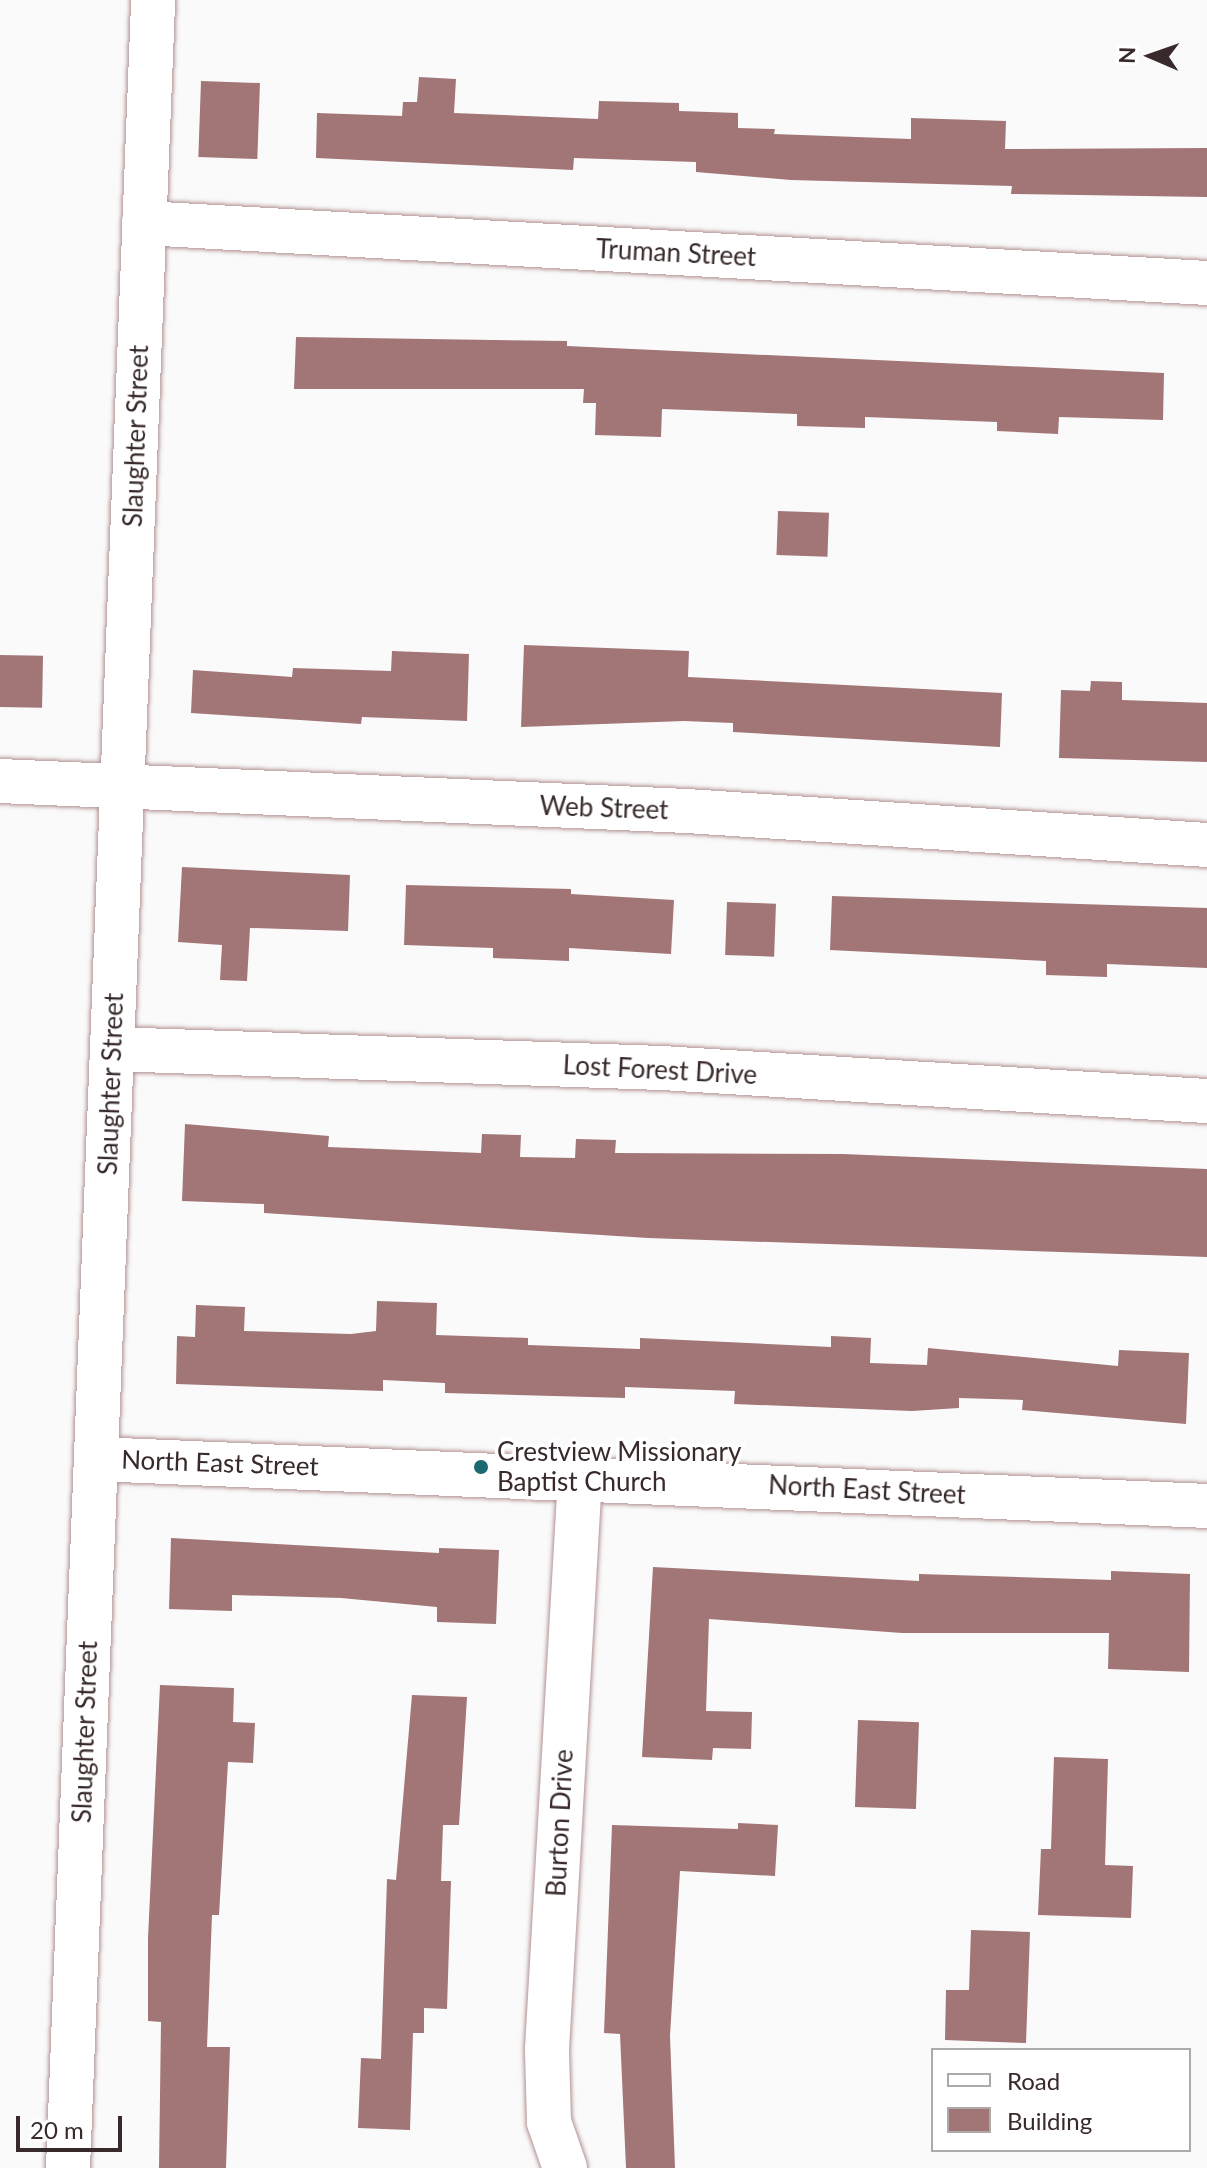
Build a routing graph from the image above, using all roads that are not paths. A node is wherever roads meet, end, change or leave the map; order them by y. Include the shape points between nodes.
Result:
1 (153, 0) edge
2 (144, 223) junction
3 (1207, 283) edge
4 (0, 781) edge
5 (122, 787) junction
6 (1207, 845) edge
7 (112, 1049) junction
8 (1207, 1101) edge
9 (96, 1459) junction
10 (580, 1476) junction
11 (1207, 1506) edge
12 (68, 2168) edge
13 (565, 2168) edge

1 - 2 street, Slaughter Street
2 - 3 street, Truman Street
2 - 5 street, Slaughter Street
4 - 5 street, Web Street
5 - 6 street, Web Street via 687,811
5 - 7 street, Slaughter Street
7 - 8 street, Lost Forest Drive via 662,1068
7 - 9 street, Slaughter Street
9 - 10 street, North East Street
9 - 12 street, Slaughter Street
10 - 11 street, North East Street
10 - 13 street, Burton Drive via 547,2049 549,2122

